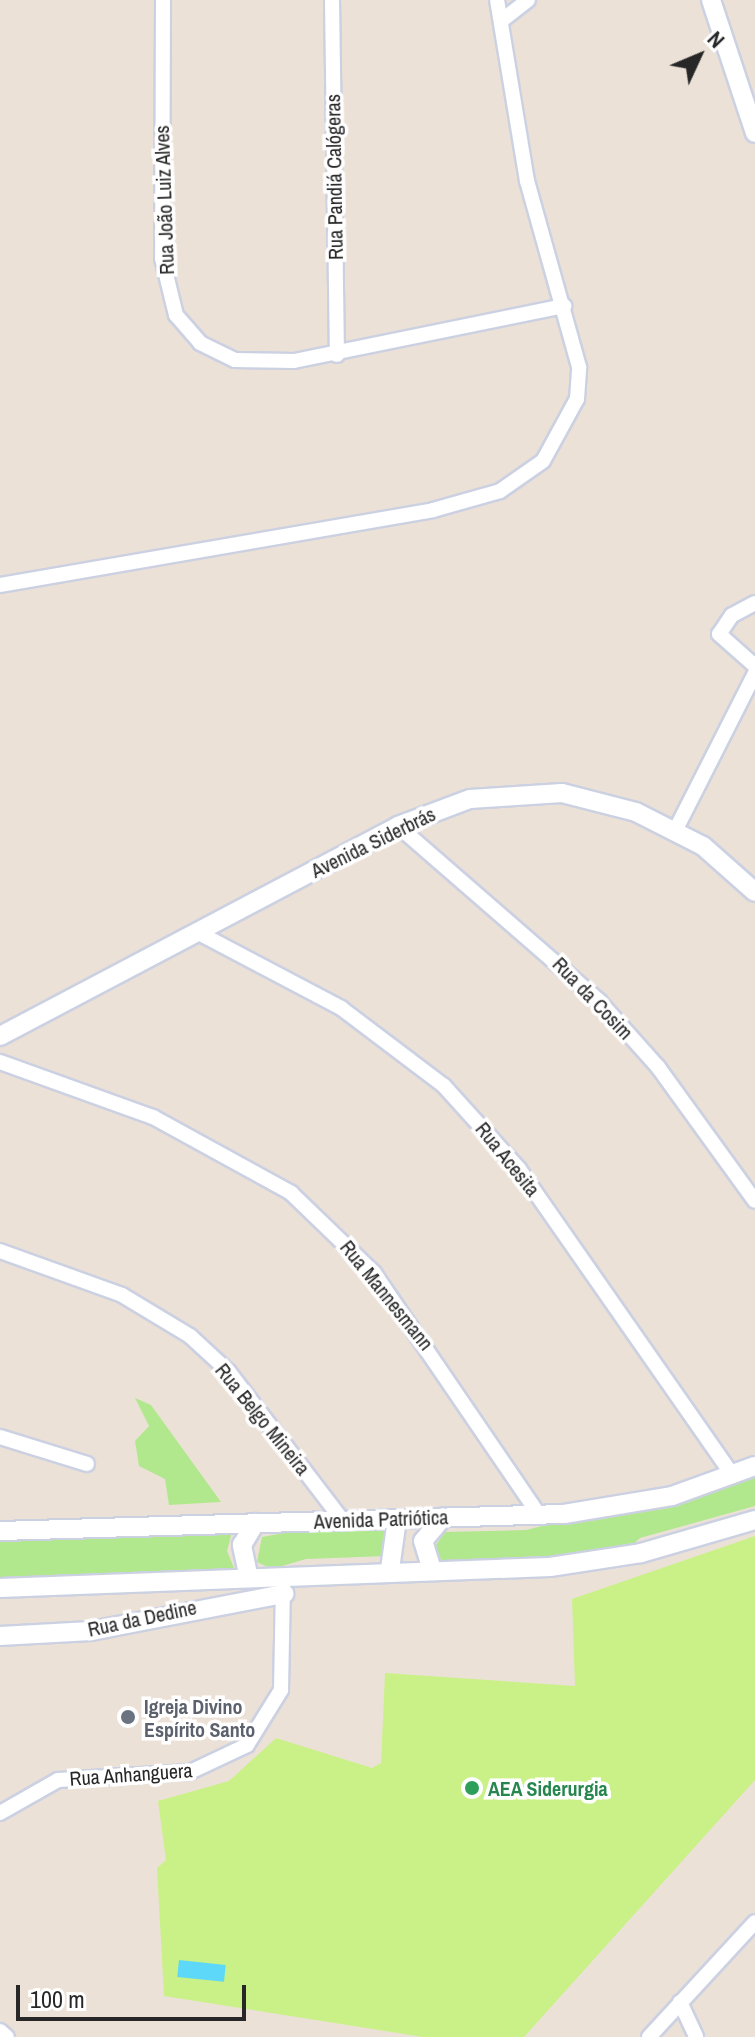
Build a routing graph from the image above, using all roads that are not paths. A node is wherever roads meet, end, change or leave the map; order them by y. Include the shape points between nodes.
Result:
1 (163, 0) edge
2 (332, 0) edge
3 (497, 0) edge
4 (528, 0) edge
5 (711, 0) edge
6 (505, 18) junction
7 (755, 133) edge
8 (564, 306) junction
9 (337, 355) junction
10 (0, 585) edge
11 (755, 603) edge
12 (755, 666) edge
13 (755, 673) edge
14 (398, 826) junction
15 (676, 829) junction
16 (755, 892) edge
17 (197, 932) junction
18 (0, 1036) edge
19 (0, 1062) edge
20 (755, 1201) edge
21 (0, 1251) edge
22 (0, 1437) edge
23 (87, 1464) dead end
24 (755, 1466) edge
25 (733, 1476) junction
26 (540, 1516) junction
27 (443, 1517) junction
28 (397, 1519) junction
29 (342, 1520) junction
30 (755, 1520) edge
31 (255, 1523) junction
32 (0, 1531) edge
33 (390, 1569) junction
34 (432, 1570) junction
35 (248, 1574) junction
36 (282, 1575) junction
37 (0, 1588) edge
38 (284, 1594) junction
39 (0, 1636) edge
40 (0, 1813) edge
41 (755, 1922) edge
42 (680, 2002) junction
43 (0, 2031) edge
44 (7, 2037) edge
45 (649, 2037) edge
46 (696, 2037) edge

1 - 9 street, Rua João Luiz Alves via 162,258 176,315 200,343 235,360
2 - 9 street, Rua Pandiá Calógeras
3 - 6 street
4 - 6 street
5 - 7 main road
6 - 8 street via 517,134
8 - 9 street, Rua João Luiz Alves
8 - 10 street via 579,367 577,399 543,461 500,491 433,510
11 - 12 street via 732,615 719,634
13 - 15 street
14 - 15 main road, Avenida Siderbrás via 470,799 527,793 598,800
14 - 17 main road, Avenida Siderbrás
14 - 20 street, Rua da Cosim via 503,910 599,1001 658,1067
15 - 16 main road, Avenida Siderbrás
17 - 18 main road, Avenida Siderbrás
17 - 25 street, Rua Acesita via 341,1008 444,1086 519,1169
19 - 26 street, Rua Mannesmann via 153,1117 291,1193 374,1273
21 - 29 street, Rua Belgo Mineira via 122,1295 190,1336 229,1372
22 - 23 street
24 - 25 main road, Avenida Patriótica
25 - 26 main road, Avenida Patriótica via 672,1496
26 - 27 main road, Avenida Patriótica
27 - 28 main road, Avenida Patriótica
27 - 34 main road via 423,1541
28 - 29 main road, Avenida Patriótica
28 - 33 main road
29 - 31 main road, Avenida Patriótica
30 - 34 main road via 587,1562
31 - 32 main road, Avenida Patriótica
31 - 35 main road via 242,1545
33 - 34 main road
33 - 36 main road
35 - 36 main road
35 - 37 main road
36 - 38 street, Rua Anhanguera
38 - 39 main road, Rua da Dedine via 91,1631
38 - 40 street, Rua Anhanguera via 281,1690 261,1730 232,1756 190,1772 58,1780
41 - 42 street
42 - 45 street
42 - 46 street
43 - 44 street

